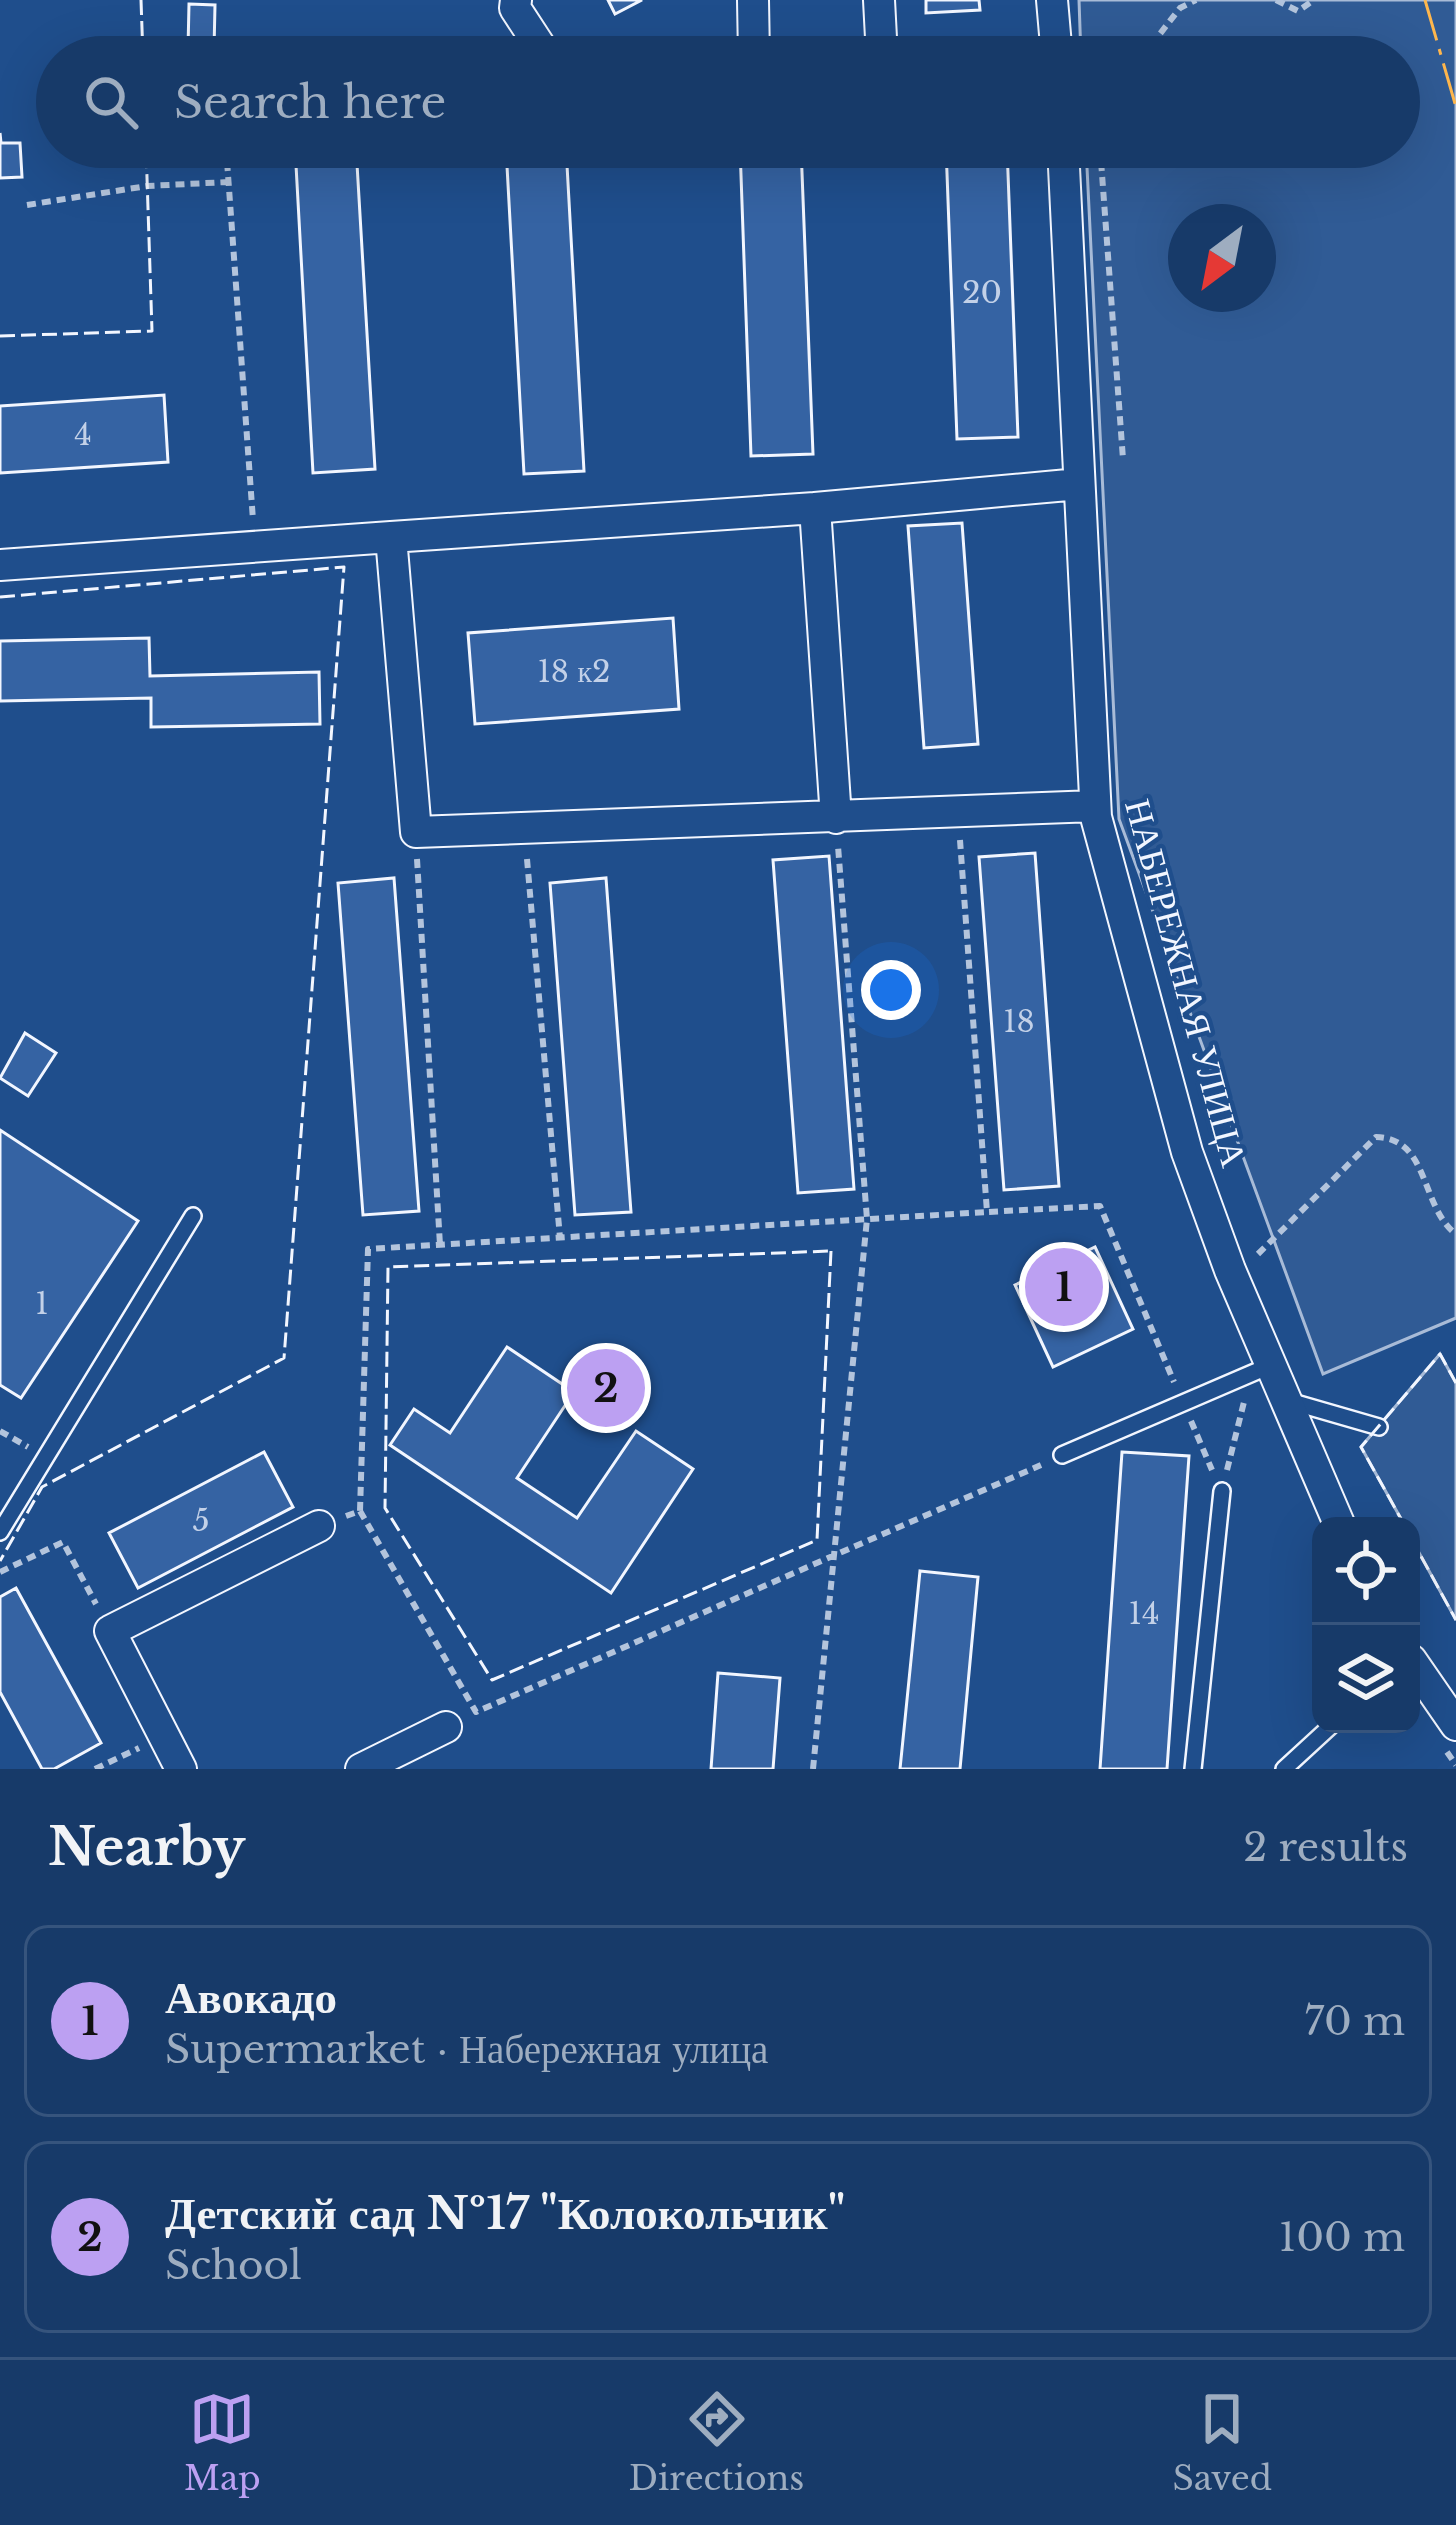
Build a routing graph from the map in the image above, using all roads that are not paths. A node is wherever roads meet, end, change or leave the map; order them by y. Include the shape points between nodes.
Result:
1 (517, 0) edge
2 (753, 0) edge
3 (879, 0) edge
4 (1052, 0) edge
5 (533, 36) edge
6 (754, 36) edge
7 (881, 36) edge
8 (1055, 36) edge
9 (1064, 168) edge
10 (1079, 484) junction
11 (815, 508) junction
12 (391, 537) junction
13 (0, 565) edge
14 (1095, 806) junction
15 (836, 818) junction
16 (193, 1216) dead end
17 (1261, 1369) junction
18 (1283, 1400) junction
19 (1378, 1426) dead end
20 (1062, 1455) road end
21 (1222, 1491) road end
22 (1336, 1517) edge
23 (320, 1526) road end
24 (0, 1532) edge
25 (1420, 1673) edge
26 (1456, 1725) edge
27 (446, 1727) dead end
28 (1323, 1733) edge
29 (181, 1769) edge
30 (362, 1769) edge
31 (1193, 1769) edge
32 (1284, 1769) edge

1 - 5 street
2 - 6 street
3 - 7 street
4 - 8 street
9 - 10 street, НАБЕРЕЖНАЯ УЛИЦА
10 - 11 street
10 - 14 street, НАБЕРЕЖНАЯ УЛИЦА
11 - 12 street
11 - 15 street
12 - 13 street
12 - 15 street via 416,832
14 - 15 street
14 - 17 street, НАБЕРЕЖНАЯ УЛИЦА via 1187,1152
16 - 24 lane
17 - 18 street, НАБЕРЕЖНАЯ УЛИЦА
17 - 20 lane
18 - 19 lane
18 - 22 street, НАБЕРЕЖНАЯ УЛИЦА
21 - 31 lane
23 - 29 street via 110,1630
25 - 26 street
27 - 30 street
28 - 32 lane

